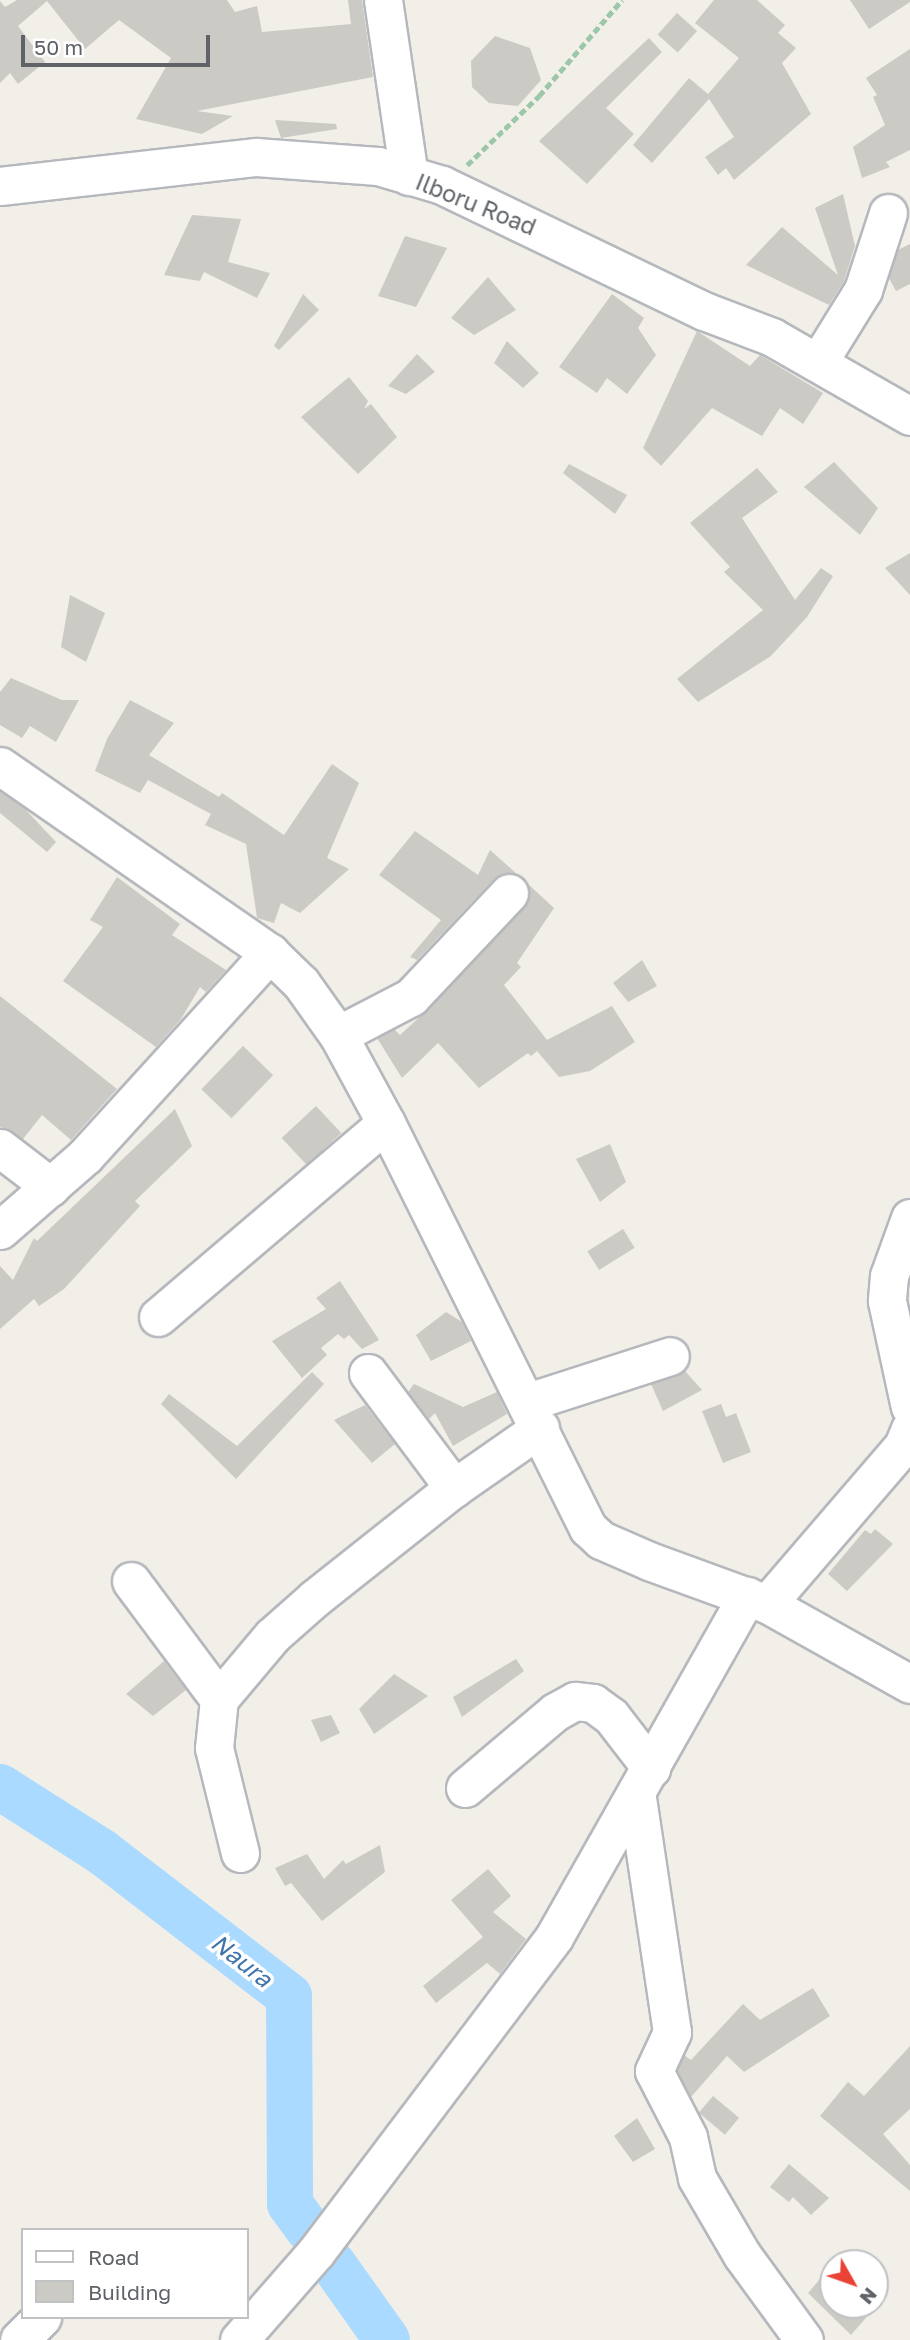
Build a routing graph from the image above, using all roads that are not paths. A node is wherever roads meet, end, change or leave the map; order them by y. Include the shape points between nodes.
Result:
1 (383, 0) edge
2 (426, 181) junction
3 (0, 187) edge
4 (888, 213) dead end
5 (819, 361) junction
6 (910, 416) edge
7 (0, 766) edge
8 (509, 894) dead end
9 (270, 953) junction
10 (338, 1035) junction
11 (386, 1123) junction
12 (0, 1148) edge
13 (51, 1187) junction
14 (910, 1218) edge
15 (0, 1230) edge
16 (158, 1317) dead end
17 (670, 1356) dead end
18 (368, 1373) dead end
19 (910, 1407) edge
20 (534, 1415) junction
21 (910, 1429) edge
22 (454, 1488) junction
23 (131, 1581) dead end
24 (757, 1600) junction
25 (910, 1684) edge
26 (219, 1699) junction
27 (644, 1783) junction
28 (465, 1788) dead end
29 (240, 1853) dead end
30 (41, 2319) edge
31 (19, 2340) edge
32 (239, 2340) edge
33 (804, 2340) edge

1 - 2 street
2 - 3 street, Ilboru Road via 378,166 256,157
2 - 5 street, Ilboru Road
4 - 5 street via 863,290
5 - 6 street, Ilboru Road
7 - 9 street
8 - 10 street via 411,997
9 - 10 street via 301,983
9 - 13 street
10 - 11 street
11 - 16 street
11 - 20 street
12 - 13 street
13 - 15 street
14 - 19 street via 889,1276 887,1301
17 - 20 street
18 - 22 street
20 - 22 street
20 - 24 street via 574,1504 601,1540
21 - 24 street via 903,1446
22 - 26 street via 272,1636
23 - 26 street
24 - 25 street
24 - 27 street
26 - 29 street via 214,1748
27 - 28 street via 611,1716 593,1703 575,1701
27 - 32 street via 554,1937 507,2005 444,2080 316,2252
27 - 33 street via 671,2032 654,2071 688,2137 697,2178 743,2255
30 - 31 street

